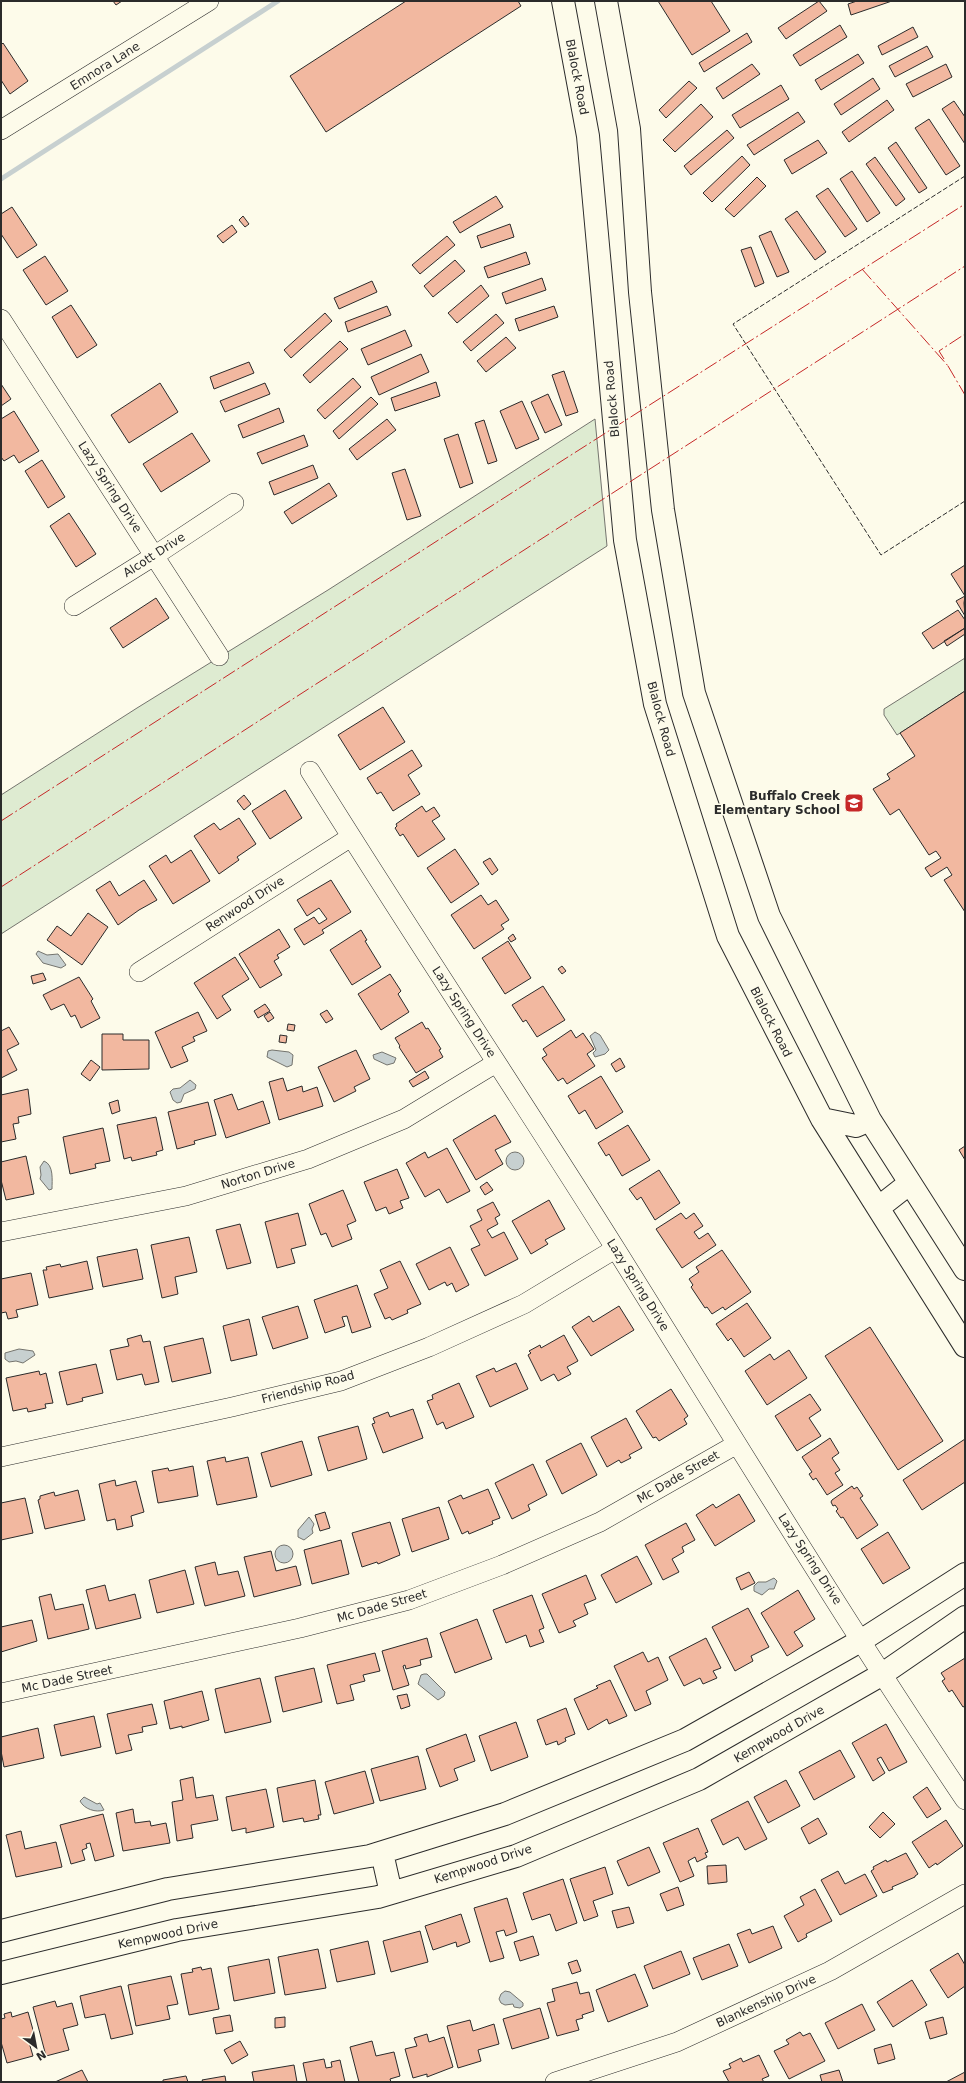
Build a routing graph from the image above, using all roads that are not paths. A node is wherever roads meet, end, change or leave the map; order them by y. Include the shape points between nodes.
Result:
1 (208, 1) edge
2 (563, 1) edge
3 (606, 1) edge
4 (2, 129) edge
5 (1, 319) edge
6 (234, 503) dead end
7 (154, 556) junction
8 (74, 606) dead end
9 (219, 656) dead end
10 (310, 771) dead end
11 (351, 836) junction
12 (139, 972) dead end
13 (496, 1063) junction
14 (822, 1119) junction
15 (870, 1120) junction
16 (910, 1183) junction
17 (878, 1208) junction
18 (1, 1232) edge
19 (615, 1249) junction
20 (965, 1269) edge
21 (965, 1346) edge
22 (737, 1444) junction
23 (1, 1457) edge
24 (965, 1574) edge
25 (965, 1617) edge
26 (862, 1640) junction
27 (881, 1675) junction
28 (1, 1693) edge
29 (965, 1800) edge
30 (382, 1853) junction
31 (391, 1893) junction
32 (965, 1894) edge
33 (1, 1931) edge
34 (1, 1973) edge
35 (555, 2082) edge

1 - 4 street, Emnora Lane
2 - 14 main road, Blalock Road via 588,136 625,540 655,704 728,936
3 - 15 main road via 629,129 640,292 663,510 694,693 769,916
5 - 7 street, Lazy Spring Drive
6 - 7 street, Alcott Drive
7 - 8 street, Alcott Drive
7 - 9 street, Lazy Spring Drive
10 - 11 street, Lazy Spring Drive
11 - 12 street, Renwood Drive
11 - 13 street, Lazy Spring Drive
13 - 18 street, Norton Drive via 404,1119 308,1159 186,1196
13 - 19 street, Lazy Spring Drive
14 - 15 main road via 856,1126
14 - 17 main road, Blalock Road
15 - 16 main road
16 - 17 main road
16 - 20 main road
17 - 21 main road, Blalock Road
19 - 22 street, Lazy Spring Drive
19 - 23 street, Friendship Road via 524,1304 430,1347 341,1381
22 - 26 street, Lazy Spring Drive
22 - 28 street, Mc Dade Street via 600,1522 502,1565 409,1600 300,1628
24 - 26 main road
25 - 27 main road, Kempwood Drive
26 - 27 street, Lazy Spring Drive
26 - 30 main road via 686,1740 505,1814
27 - 29 street, Lazy Spring Drive
27 - 31 main road, Kempwood Drive via 699,1779 516,1856
30 - 31 main road
30 - 33 main road via 168,1889
31 - 34 main road, Kempwood Drive via 177,1930
32 - 35 street, Blankenship Drive via 830,1971 684,2039

